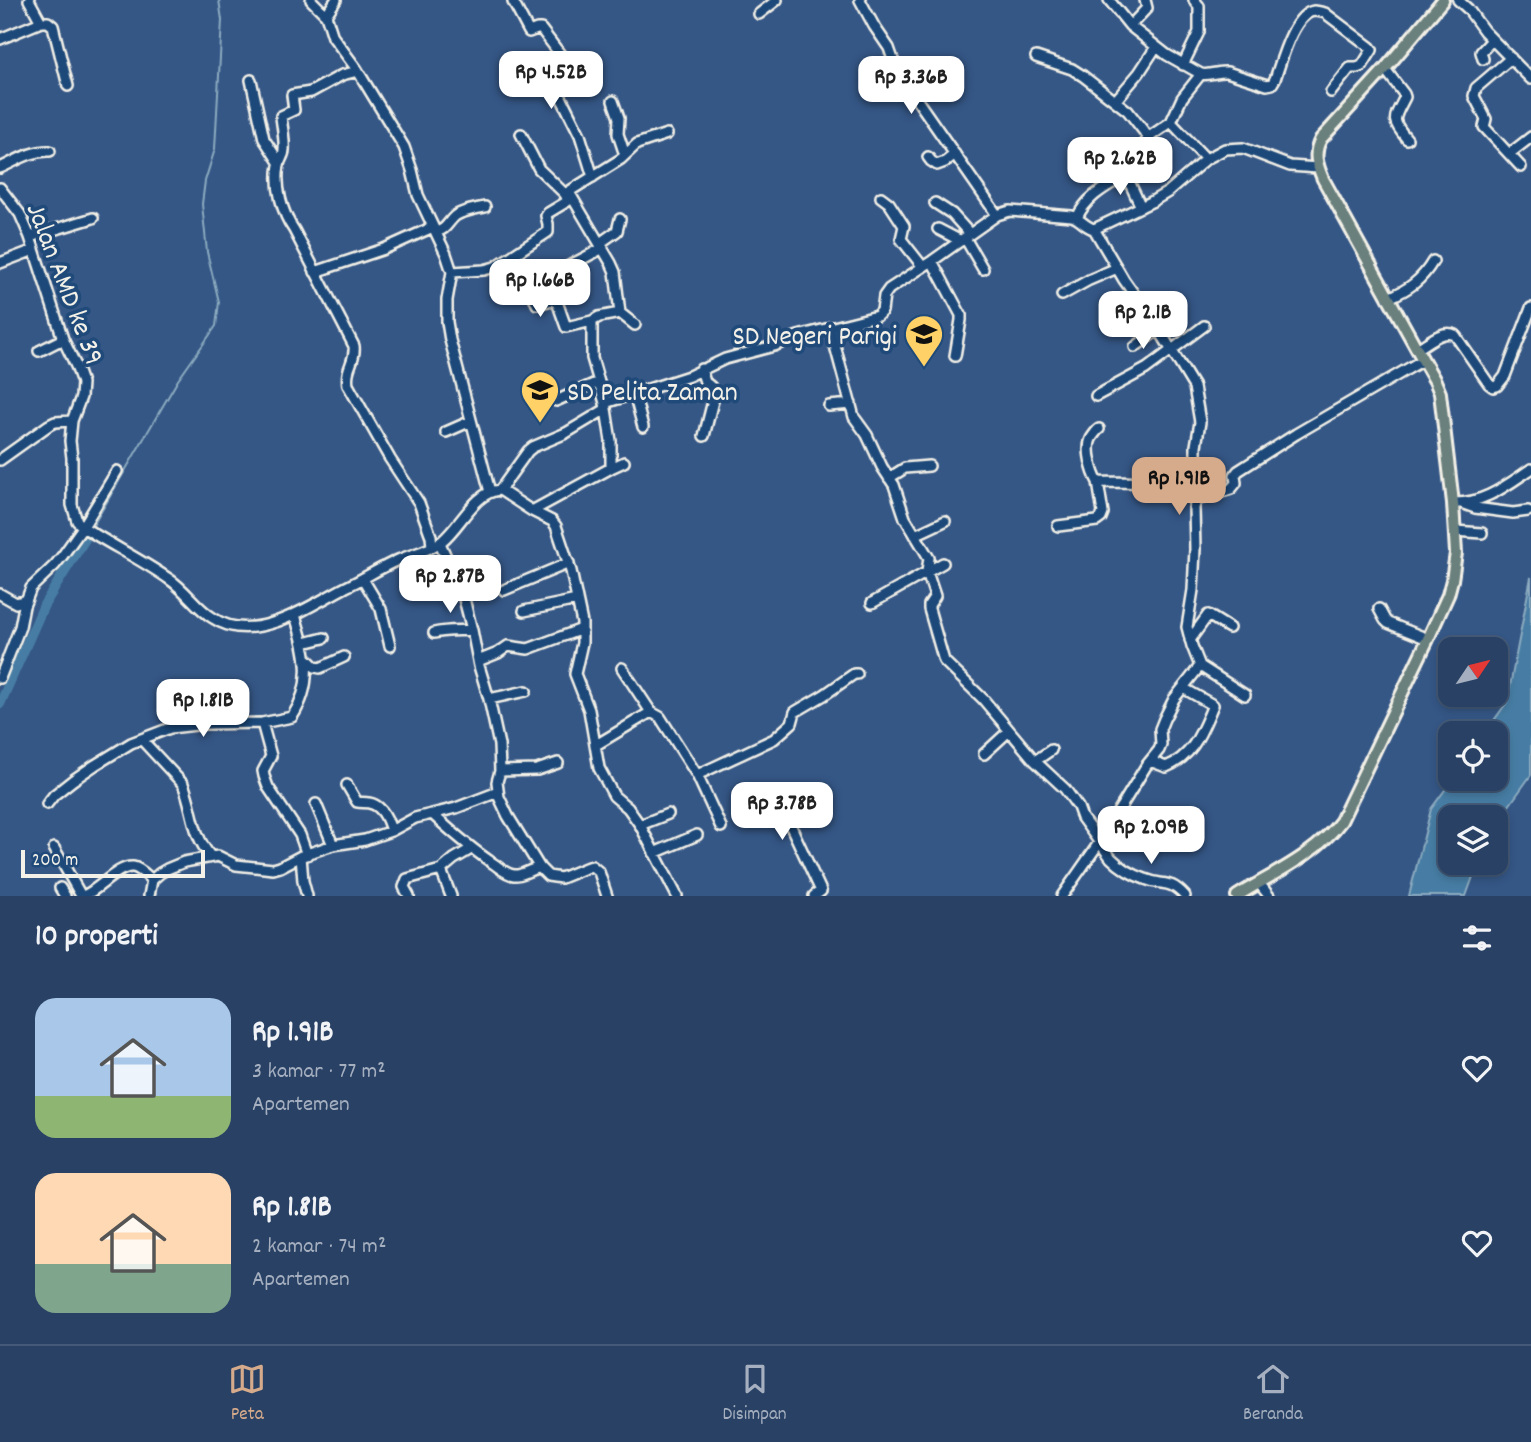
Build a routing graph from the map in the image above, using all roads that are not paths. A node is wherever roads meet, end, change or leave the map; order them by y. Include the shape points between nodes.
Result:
1 (29, 0) edge
2 (311, 0) edge
3 (336, 0) edge
4 (777, 0) edge
5 (860, 0) edge
6 (1110, 0) edge
7 (1145, 0) edge
8 (1194, 0) edge
9 (1443, 0) edge
10 (1458, 0) edge
11 (513, 2) dead end
12 (759, 14) dead end
13 (326, 15) junction
14 (41, 22) junction
15 (1130, 26) junction
16 (0, 39) edge
17 (1492, 40) junction
18 (1156, 47) junction
19 (1036, 57) dead end
20 (1511, 58) junction
21 (1483, 59) dead end
22 (1183, 65) junction
23 (1385, 69) junction
24 (358, 71) junction
25 (1200, 74) junction
26 (1531, 79) edge
27 (251, 80) dead end
28 (68, 86) dead end
29 (1331, 92) dead end
30 (1116, 100) junction
31 (613, 101) dead end
32 (1171, 122) junction
33 (521, 134) dead end
34 (667, 134) dead end
35 (1531, 137) edge
36 (1149, 138) junction
37 (1406, 139) dead end
38 (50, 152) dead end
39 (955, 154) junction
40 (1510, 154) junction
41 (625, 155) junction
42 (928, 157) dead end
43 (1206, 159) junction
44 (279, 162) junction
45 (1521, 167) dead end
46 (0, 168) edge
47 (1318, 168) junction
48 (1126, 175) junction
49 (593, 177) junction
50 (0, 187) edge
51 (567, 193) junction
52 (881, 197) dead end
53 (935, 203) dead end
54 (485, 207) dead end
55 (1141, 207) junction
56 (997, 215) junction
57 (93, 218) dead end
58 (1077, 218) junction
59 (620, 219) dead end
60 (435, 229) junction
61 (938, 229) dead end
62 (1094, 229) junction
63 (30, 237) junction
64 (965, 238) junction
65 (601, 246) junction
66 (34, 250) junction
67 (511, 257) junction
68 (1433, 261) dead end
69 (0, 263) edge
70 (927, 264) junction
71 (567, 267) dead end
72 (1117, 268) junction
73 (983, 269) dead end
74 (315, 272) junction
75 (452, 272) junction
76 (1062, 295) dead end
77 (1388, 298) junction
78 (1531, 308) edge
79 (620, 313) junction
80 (592, 321) junction
81 (635, 325) dead end
82 (1204, 326) dead end
83 (831, 327) junction
84 (1159, 329) junction
85 (63, 339) junction
86 (1135, 347) dead end
87 (1172, 350) junction
88 (39, 351) dead end
89 (1420, 355) junction
90 (955, 356) dead end
91 (701, 369) junction
92 (598, 382) junction
93 (634, 393) junction
94 (1096, 396) dead end
95 (556, 401) dead end
96 (851, 404) junction
97 (605, 406) junction
98 (830, 406) dead end
99 (72, 421) junction
100 (471, 421) junction
101 (643, 427) dead end
102 (1099, 429) dead end
103 (446, 432) dead end
104 (704, 436) dead end
105 (0, 460) edge
106 (624, 462) dead end
107 (929, 466) dead end
108 (611, 468) junction
109 (1531, 469) edge
110 (117, 471) dead end
111 (889, 478) junction
112 (1098, 482) junction
113 (1197, 483) junction
114 (495, 491) junction
115 (1196, 500) junction
116 (1458, 503) junction
117 (532, 511) junction
118 (1528, 511) dead end
119 (945, 520) dead end
120 (1058, 526) dead end
121 (83, 527) junction
122 (1455, 531) junction
123 (1482, 533) dead end
124 (915, 535) junction
125 (436, 545) junction
126 (569, 563) junction
127 (943, 564) dead end
128 (927, 572) junction
129 (363, 579) junction
130 (504, 590) dead end
131 (0, 594) edge
132 (26, 600) junction
133 (577, 600) junction
134 (872, 603) dead end
135 (1379, 609) dead end
136 (524, 611) dead end
137 (295, 615) junction
138 (1229, 628) dead end
139 (472, 629) junction
140 (582, 629) junction
141 (434, 633) dead end
142 (324, 638) dead end
143 (1428, 639) junction
144 (1190, 640) junction
145 (304, 643) junction
146 (390, 646) dead end
147 (344, 657) dead end
148 (307, 659) junction
149 (478, 661) junction
150 (1200, 666) junction
151 (622, 668) dead end
152 (857, 674) dead end
153 (0, 678) edge
154 (1184, 688) junction
155 (526, 691) dead end
156 (1245, 695) dead end
157 (489, 699) junction
158 (651, 712) junction
159 (262, 723) junction
160 (1009, 731) junction
161 (142, 740) junction
162 (596, 745) junction
163 (1051, 750) dead end
164 (984, 754) dead end
165 (1035, 761) junction
166 (1150, 761) junction
167 (558, 763) dead end
168 (500, 771) junction
169 (697, 775) junction
170 (347, 785) dead end
171 (498, 792) junction
172 (47, 804) dead end
173 (316, 804) dead end
174 (775, 806) dead end
175 (432, 814) junction
176 (668, 814) dead end
177 (640, 825) junction
178 (721, 827) dead end
179 (391, 831) junction
180 (697, 835) dead end
181 (1099, 843) junction
182 (333, 845) junction
183 (54, 848) dead end
184 (471, 849) junction
185 (654, 853) junction
186 (304, 855) junction
187 (211, 856) junction
188 (540, 868) junction
189 (441, 870) junction
190 (152, 880) junction
191 (1259, 883) junction
192 (820, 894) edge
193 (409, 895) edge
194 (149, 896) edge
195 (307, 896) edge
196 (451, 896) edge
197 (607, 896) edge
198 (677, 896) edge
199 (1062, 896) edge
200 (1185, 896) edge
201 (1237, 896) edge
202 (1269, 896) edge

1 - 14 street
2 - 13 street
3 - 13 street
4 - 12 street
5 - 39 street via 889,48 897,71
6 - 15 street
7 - 15 street via 1147,8
8 - 22 street via 1199,6 1199,32
9 - 23 main road
10 - 17 street
11 - 49 street via 529,32 541,29 560,54 568,75 557,89 580,135
13 - 24 street via 333,37
14 - 16 street
14 - 28 street via 53,26
15 - 18 street
17 - 20 street
17 - 21 street via 1481,52
18 - 22 street
18 - 30 street
19 - 30 street via 1072,69
20 - 26 street
20 - 40 street via 1476,88 1474,96 1486,120 1484,127
22 - 25 street
23 - 37 street via 1405,97 1395,119
23 - 47 main road via 1321,139 1316,153
24 - 44 street via 292,96 295,110 282,116 284,150
24 - 60 street via 404,147 418,195
25 - 29 street via 1227,72 1272,84 1287,40 1306,14 1317,11 1371,50 1362,66 1351,67
25 - 32 street
27 - 44 street via 264,139
30 - 36 street
31 - 41 street
32 - 36 street
32 - 43 street
33 - 51 street via 539,169
34 - 41 street via 641,141
35 - 40 street
36 - 48 street via 1143,145 1144,162
38 - 46 street via 31,154
39 - 42 street via 937,165
39 - 56 street
40 - 45 street
41 - 49 street
43 - 47 street via 1240,147 1290,166
43 - 55 street via 1168,192
44 - 74 street via 286,219
47 - 77 main road
48 - 55 street
48 - 58 street via 1092,197
49 - 51 street
50 - 63 street, Jalan AMD ke 39
51 - 65 street
51 - 67 street via 568,201 546,216 548,232
52 - 70 street via 904,226 901,239
53 - 64 street via 952,214
54 - 60 street via 459,214 446,228
55 - 62 street
56 - 58 street via 1010,211
56 - 64 street
57 - 63 street
58 - 62 street
59 - 65 street via 617,231
60 - 74 street
60 - 75 street
61 - 64 street
62 - 72 street
63 - 66 street, Jalan AMD ke 39
64 - 70 street
64 - 73 street
65 - 71 street
65 - 79 street via 615,272
66 - 69 street
66 - 85 street, Jalan AMD ke 39
67 - 75 street via 484,270
67 - 80 street via 537,304 556,299 566,327
68 - 77 street via 1412,286
70 - 83 street via 889,289 877,316
70 - 90 street via 961,315
72 - 76 street
72 - 84 street
74 - 125 street via 354,346 348,385 419,503
75 - 100 street via 447,322
77 - 89 main road
78 - 89 street via 1497,386 1489,384 1451,333 1443,334
79 - 80 street
79 - 81 street
80 - 92 street via 591,351
82 - 87 street
83 - 91 street
83 - 96 street
84 - 86 street
84 - 87 street
85 - 88 street
85 - 99 street, Jalan AMD ke 39 via 82,390
87 - 94 street
87 - 113 street via 1196,393
89 - 115 street via 1238,471 1231,489
89 - 116 main road via 1440,393
91 - 93 street
91 - 104 street via 714,397
92 - 95 street
92 - 97 street
93 - 97 street
93 - 101 street
96 - 98 street
96 - 111 street
97 - 108 street
97 - 114 street via 566,433 533,447
99 - 105 street via 49,425
99 - 121 street, Jalan AMD ke 39 via 72,505
100 - 103 street
100 - 114 street
102 - 112 street via 1090,441
106 - 108 street
107 - 111 street via 905,468
108 - 117 street
109 - 116 street via 1491,495
110 - 121 street
111 - 124 street
112 - 113 street
112 - 120 street via 1100,519
113 - 115 street
114 - 117 street
114 - 125 street via 481,497
115 - 144 street via 1187,627
116 - 118 street via 1513,513
116 - 122 main road
117 - 126 street via 554,523
119 - 124 street
121 - 132 street via 55,565 34,584
121 - 137 street via 149,565 185,591 210,617 226,625 264,625
122 - 123 street
122 - 143 main road via 1452,580
124 - 128 street via 929,558
125 - 129 street
125 - 139 street via 463,595
126 - 130 street
126 - 133 street
127 - 128 street
128 - 134 street
128 - 160 street via 935,596 929,608 942,657
129 - 137 street
129 - 146 street via 380,609
131 - 132 street via 16,603
132 - 153 street
133 - 136 street
133 - 140 street
135 - 143 street via 1388,623
137 - 145 street
138 - 144 street via 1208,615
139 - 141 street
139 - 149 street
140 - 149 street via 528,649 508,646
140 - 162 street via 575,674
142 - 145 street
143 - 191 main road via 1341,821 1325,839
144 - 150 street
145 - 148 street
147 - 148 street via 320,668
148 - 159 street via 307,677 295,714
149 - 157 street
150 - 154 street
150 - 156 street
151 - 158 street
152 - 169 street via 795,712 792,723 774,739
154 - 166 street via 1164,719 1160,748
154 - 166 street via 1213,705 1203,729 1186,756 1173,764 1166,767
155 - 157 street
157 - 168 street
158 - 162 street
158 - 169 street via 660,717
159 - 161 street via 170,728
159 - 186 street via 271,756 264,776 300,835
160 - 164 street
160 - 165 street
161 - 172 street via 73,780
161 - 187 street via 183,784 197,833
162 - 177 street via 606,782
163 - 165 street
165 - 181 street via 1068,792
166 - 181 street
167 - 168 street via 537,770
168 - 171 street
169 - 178 street
170 - 179 street via 357,802 372,803 383,812
171 - 175 street
171 - 188 street
173 - 182 street
174 - 192 street via 798,793 799,806 788,818
175 - 179 street
175 - 184 street
176 - 177 street
177 - 185 street
179 - 182 street
180 - 185 street
181 - 199 street
181 - 200 street via 1117,864 1148,881 1168,883
182 - 186 street
183 - 190 street via 83,896 132,867
184 - 188 street via 513,875
184 - 189 street
185 - 198 street
186 - 187 street via 273,869 236,865
186 - 195 street
187 - 190 street via 175,865
188 - 197 street via 556,878 596,868
189 - 193 street via 407,879 404,887
189 - 196 street
190 - 194 street
191 - 201 main road
191 - 202 street

